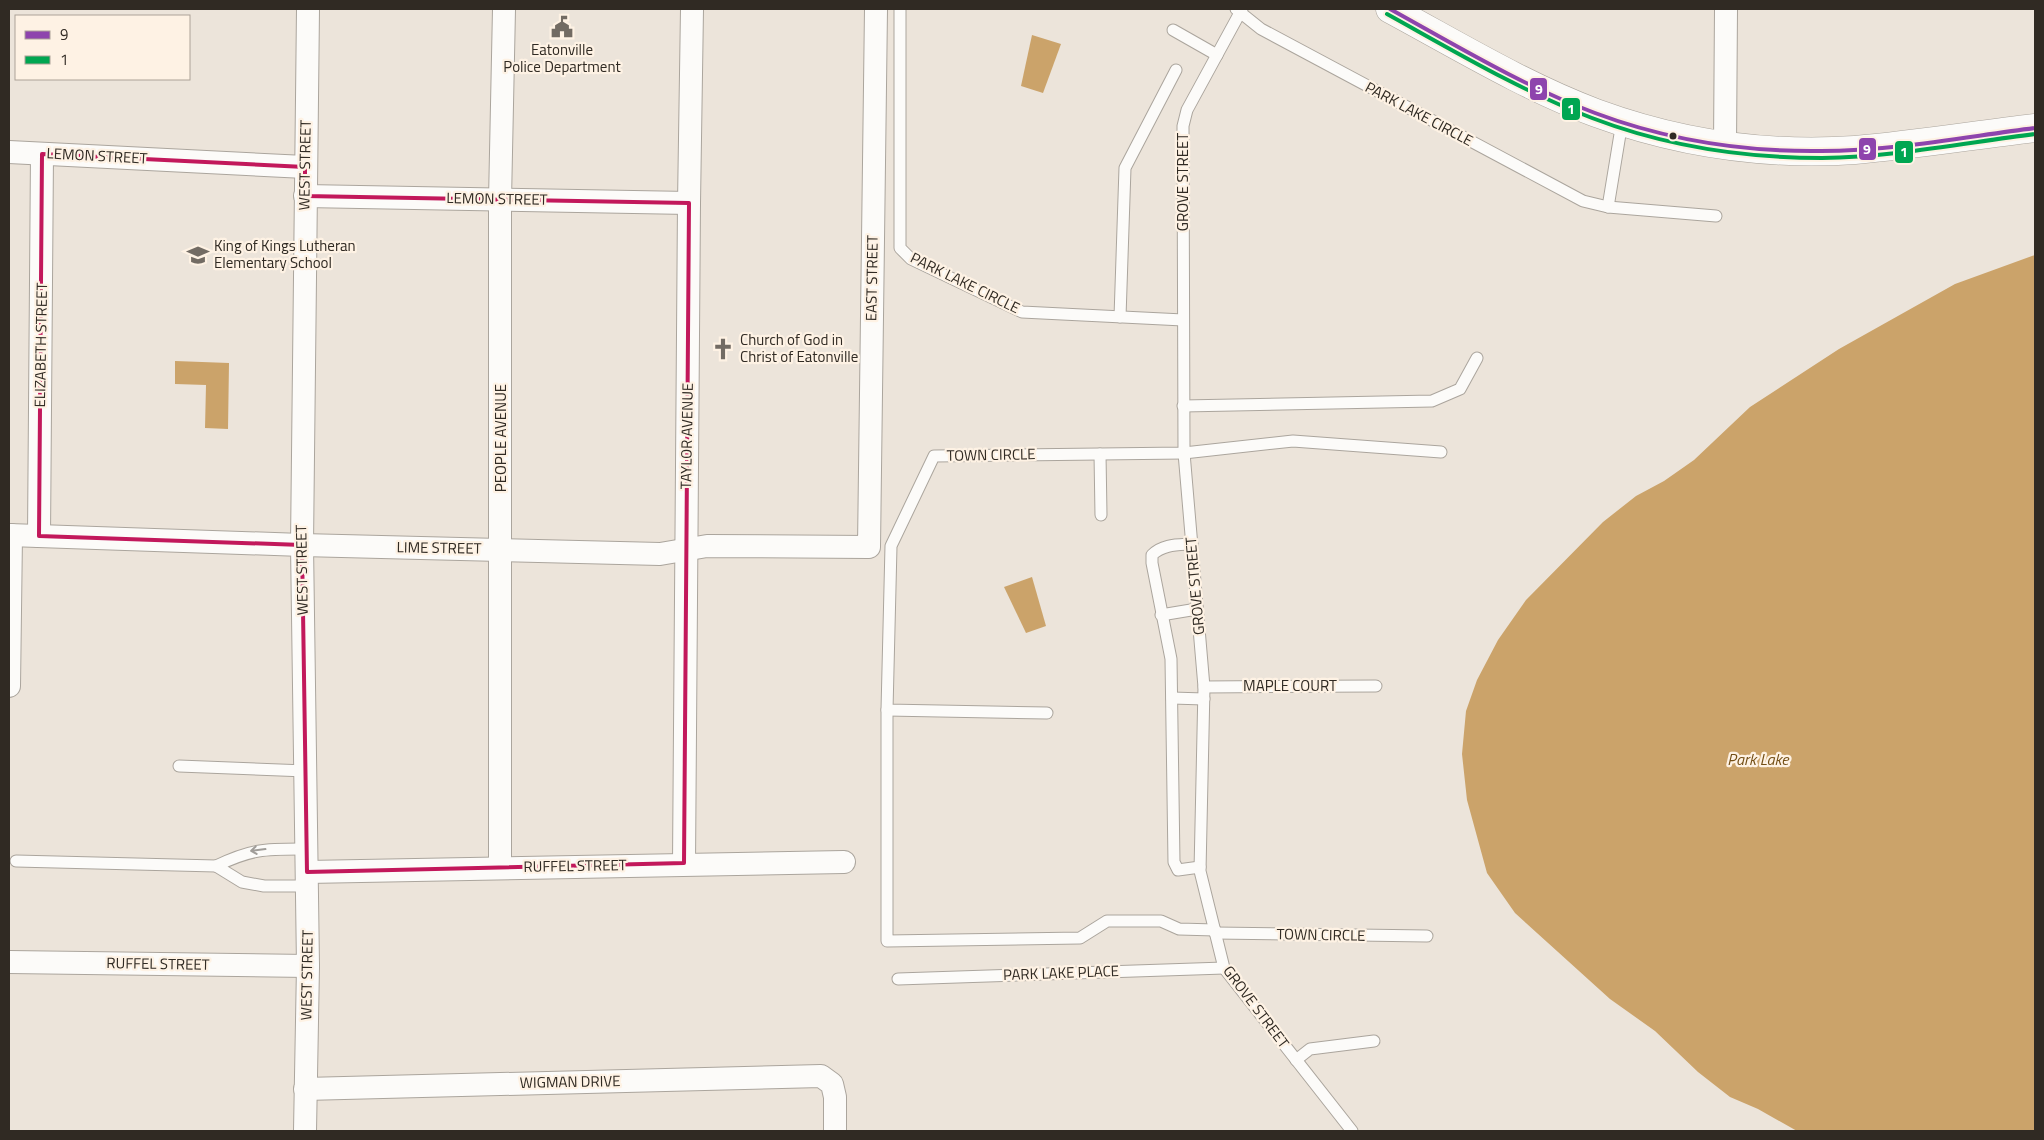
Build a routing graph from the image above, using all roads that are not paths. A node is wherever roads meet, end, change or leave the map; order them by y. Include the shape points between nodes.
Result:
1 (308, 9) edge
2 (504, 9) edge
3 (692, 9) edge
4 (876, 9) edge
5 (900, 9) edge
6 (1390, 9) edge
7 (1726, 9) edge
8 (1239, 10) edge
9 (1173, 30) dead end
10 (1217, 55) junction
11 (1176, 70) dead end
12 (1622, 122) junction
13 (2035, 128) edge
14 (1725, 145) junction
15 (9, 152) edge
16 (42, 154) junction
17 (305, 167) junction
18 (304, 196) junction
19 (500, 200) junction
20 (689, 203) junction
21 (1608, 207) junction
22 (1716, 216) dead end
23 (1120, 317) junction
24 (1182, 320) junction
25 (1477, 358) dead end
26 (1184, 406) junction
27 (1442, 452) dead end
28 (1184, 453) junction
29 (1100, 454) junction
30 (1101, 515) dead end
31 (10, 535) edge
32 (39, 536) junction
33 (1192, 544) junction
34 (302, 545) junction
35 (869, 546) joint
36 (501, 549) junction
37 (686, 550) junction
38 (1197, 609) junction
39 (1161, 615) junction
40 (9, 686) edge
41 (1376, 686) dead end
42 (1204, 693) junction
43 (1172, 698) junction
44 (887, 710) junction
45 (1047, 713) dead end
46 (179, 766) dead end
47 (306, 770) junction
48 (307, 849) junction
49 (16, 862) dead end
50 (844, 862) dead end
51 (684, 863) junction
52 (216, 866) junction
53 (1200, 867) junction
54 (500, 868) junction
55 (308, 879) junction
56 (1215, 932) junction
57 (1426, 936) dead end
58 (9, 962) edge
59 (308, 966) junction
60 (1224, 968) junction
61 (898, 979) dead end
62 (1374, 1041) dead end
63 (1296, 1060) junction
64 (305, 1089) junction
65 (305, 1131) edge
66 (835, 1131) edge
67 (1352, 1131) edge

1 - 17 street, WEST STREET
2 - 19 street, PEOPLE AVENUE
3 - 20 street, TAYLOR AVENUE
4 - 35 street, EAST STREET
5 - 23 lane, PARK LAKE CIRCLE via 900,248 911,259 1022,312
6 - 12 main road via 1541,88
7 - 14 street
8 - 10 lane, GROVE STREET
8 - 21 lane, PARK LAKE CIRCLE via 1261,29 1574,196
9 - 10 lane
10 - 24 lane, GROVE STREET via 1187,110 1183,126
11 - 23 lane via 1124,168
12 - 14 main road
12 - 21 lane
13 - 14 main road via 1856,150 1778,150
15 - 16 street, LEMON STREET
16 - 17 street, LEMON STREET
16 - 32 street, ELIZABETH STREET
17 - 18 street, WEST STREET
18 - 19 street, LEMON STREET
18 - 34 street, WEST STREET
19 - 20 street, LEMON STREET
19 - 36 street, PEOPLE AVENUE
20 - 37 street, TAYLOR AVENUE
21 - 22 lane, PARK LAKE CIRCLE
23 - 24 lane, PARK LAKE CIRCLE
24 - 26 lane, GROVE STREET
25 - 26 lane via 1460,389 1432,401
26 - 28 lane, GROVE STREET
27 - 28 lane, TOWN CIRCLE via 1293,441
28 - 29 lane, TOWN CIRCLE
28 - 33 lane, GROVE STREET
29 - 30 lane
29 - 44 lane, TOWN CIRCLE via 934,456 891,546
31 - 32 street, LIME STREET
31 - 40 street
32 - 34 street, LIME STREET
33 - 38 lane, GROVE STREET
33 - 39 lane via 1170,545 1152,555
34 - 36 street, LIME STREET
34 - 47 street, WEST STREET
35 - 37 street, LIME STREET via 707,546
36 - 37 street, LIME STREET via 660,554
36 - 54 street, PEOPLE AVENUE
37 - 51 street, TAYLOR AVENUE
38 - 39 lane
38 - 42 lane, GROVE STREET
39 - 43 lane via 1171,659
41 - 42 lane, MAPLE COURT
42 - 43 lane, MAPLE COURT
42 - 53 lane, GROVE STREET
43 - 53 lane via 1174,862 1178,870
44 - 45 lane
44 - 56 lane, TOWN CIRCLE via 887,941 1080,938 1106,921 1161,921 1179,929
46 - 47 lane
47 - 48 street, WEST STREET
48 -> 52 lane via 257,850
48 - 55 street, WEST STREET
49 - 52 lane
50 - 51 street, RUFFEL STREET
51 - 54 street, RUFFEL STREET
52 - 55 lane via 242,882 264,886
53 - 56 lane, GROVE STREET
54 - 55 street, RUFFEL STREET
55 - 59 street, WEST STREET
56 - 57 lane, TOWN CIRCLE
56 - 60 lane, GROVE STREET
58 - 59 street, RUFFEL STREET
59 - 64 street, WEST STREET
60 - 61 lane, PARK LAKE PLACE
60 - 63 lane, GROVE STREET
62 - 63 lane via 1310,1049
63 - 67 lane, GROVE STREET
64 - 65 street, WEST STREET
64 - 66 street, WIGMAN DRIVE via 821,1076 832,1084

